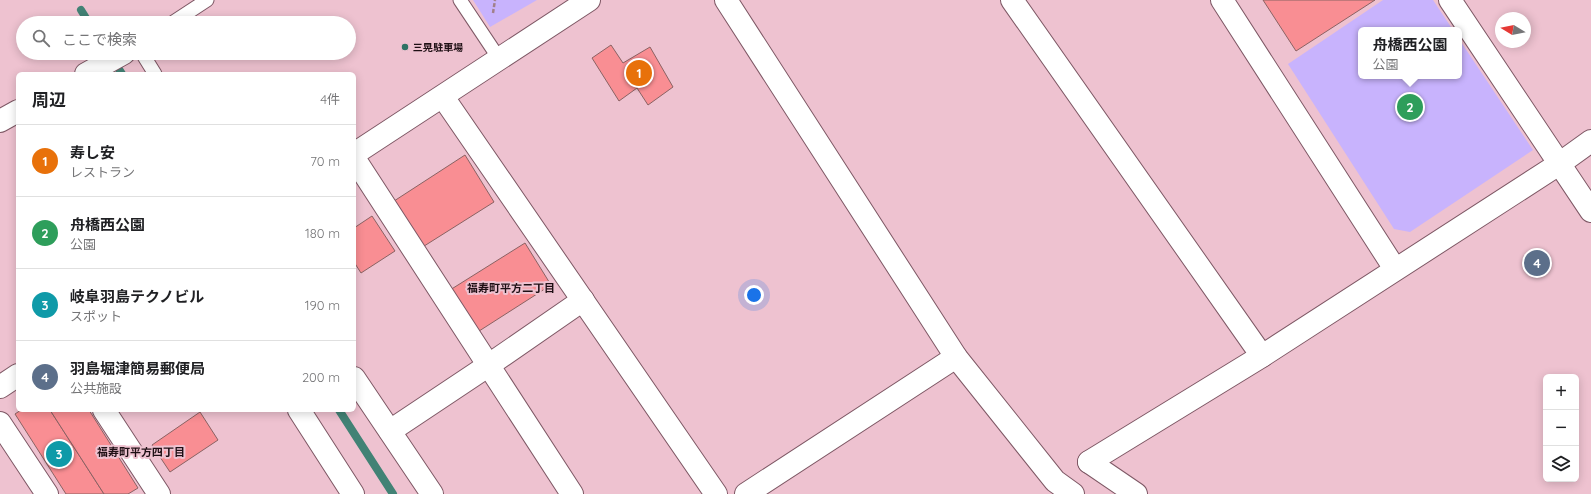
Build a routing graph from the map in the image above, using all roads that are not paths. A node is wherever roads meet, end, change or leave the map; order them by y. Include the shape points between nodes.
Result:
1 (207, 0) edge
2 (460, 0) edge
3 (589, 0) edge
4 (726, 0) edge
5 (1012, 0) edge
6 (1222, 0) edge
7 (1450, 0) edge
8 (183, 16) edge
9 (111, 60) edge
10 (146, 60) edge
11 (500, 60) junction
12 (93, 70) edge
13 (154, 72) edge
14 (443, 97) junction
15 (16, 112) edge
16 (0, 121) edge
17 (1591, 141) edge
18 (356, 153) edge
19 (356, 161) edge
20 (1559, 164) junction
21 (1591, 211) edge
22 (1395, 269) junction
23 (583, 300) junction
24 (1262, 356) junction
25 (956, 358) junction
26 (489, 365) junction
27 (16, 376) edge
28 (356, 381) edge
29 (0, 387) edge
30 (105, 412) edge
31 (300, 412) edge
32 (0, 423) edge
33 (390, 431) junction
34 (47, 494) edge
35 (159, 494) edge
36 (353, 494) edge
37 (432, 494) edge
38 (572, 494) edge
39 (716, 494) edge
40 (746, 494) edge
41 (1073, 494) edge
42 (1136, 494) edge

1 - 8 lane
2 - 11 lane
3 - 11 street
4 - 25 street
5 - 24 street
6 - 22 street
7 - 20 street
9 - 12 street
10 - 13 lane
11 - 14 street
14 - 18 street
14 - 23 street
15 - 16 street
17 - 20 street
19 - 26 street
20 - 21 street
20 - 22 street
22 - 24 street
23 - 26 street
23 - 39 street
24 - 42 street via 1089,462
25 - 40 street
25 - 41 street via 1056,481
26 - 33 street
26 - 38 street
27 - 29 street
28 - 33 street
30 - 35 street
31 - 36 street
32 - 34 street
33 - 37 street

